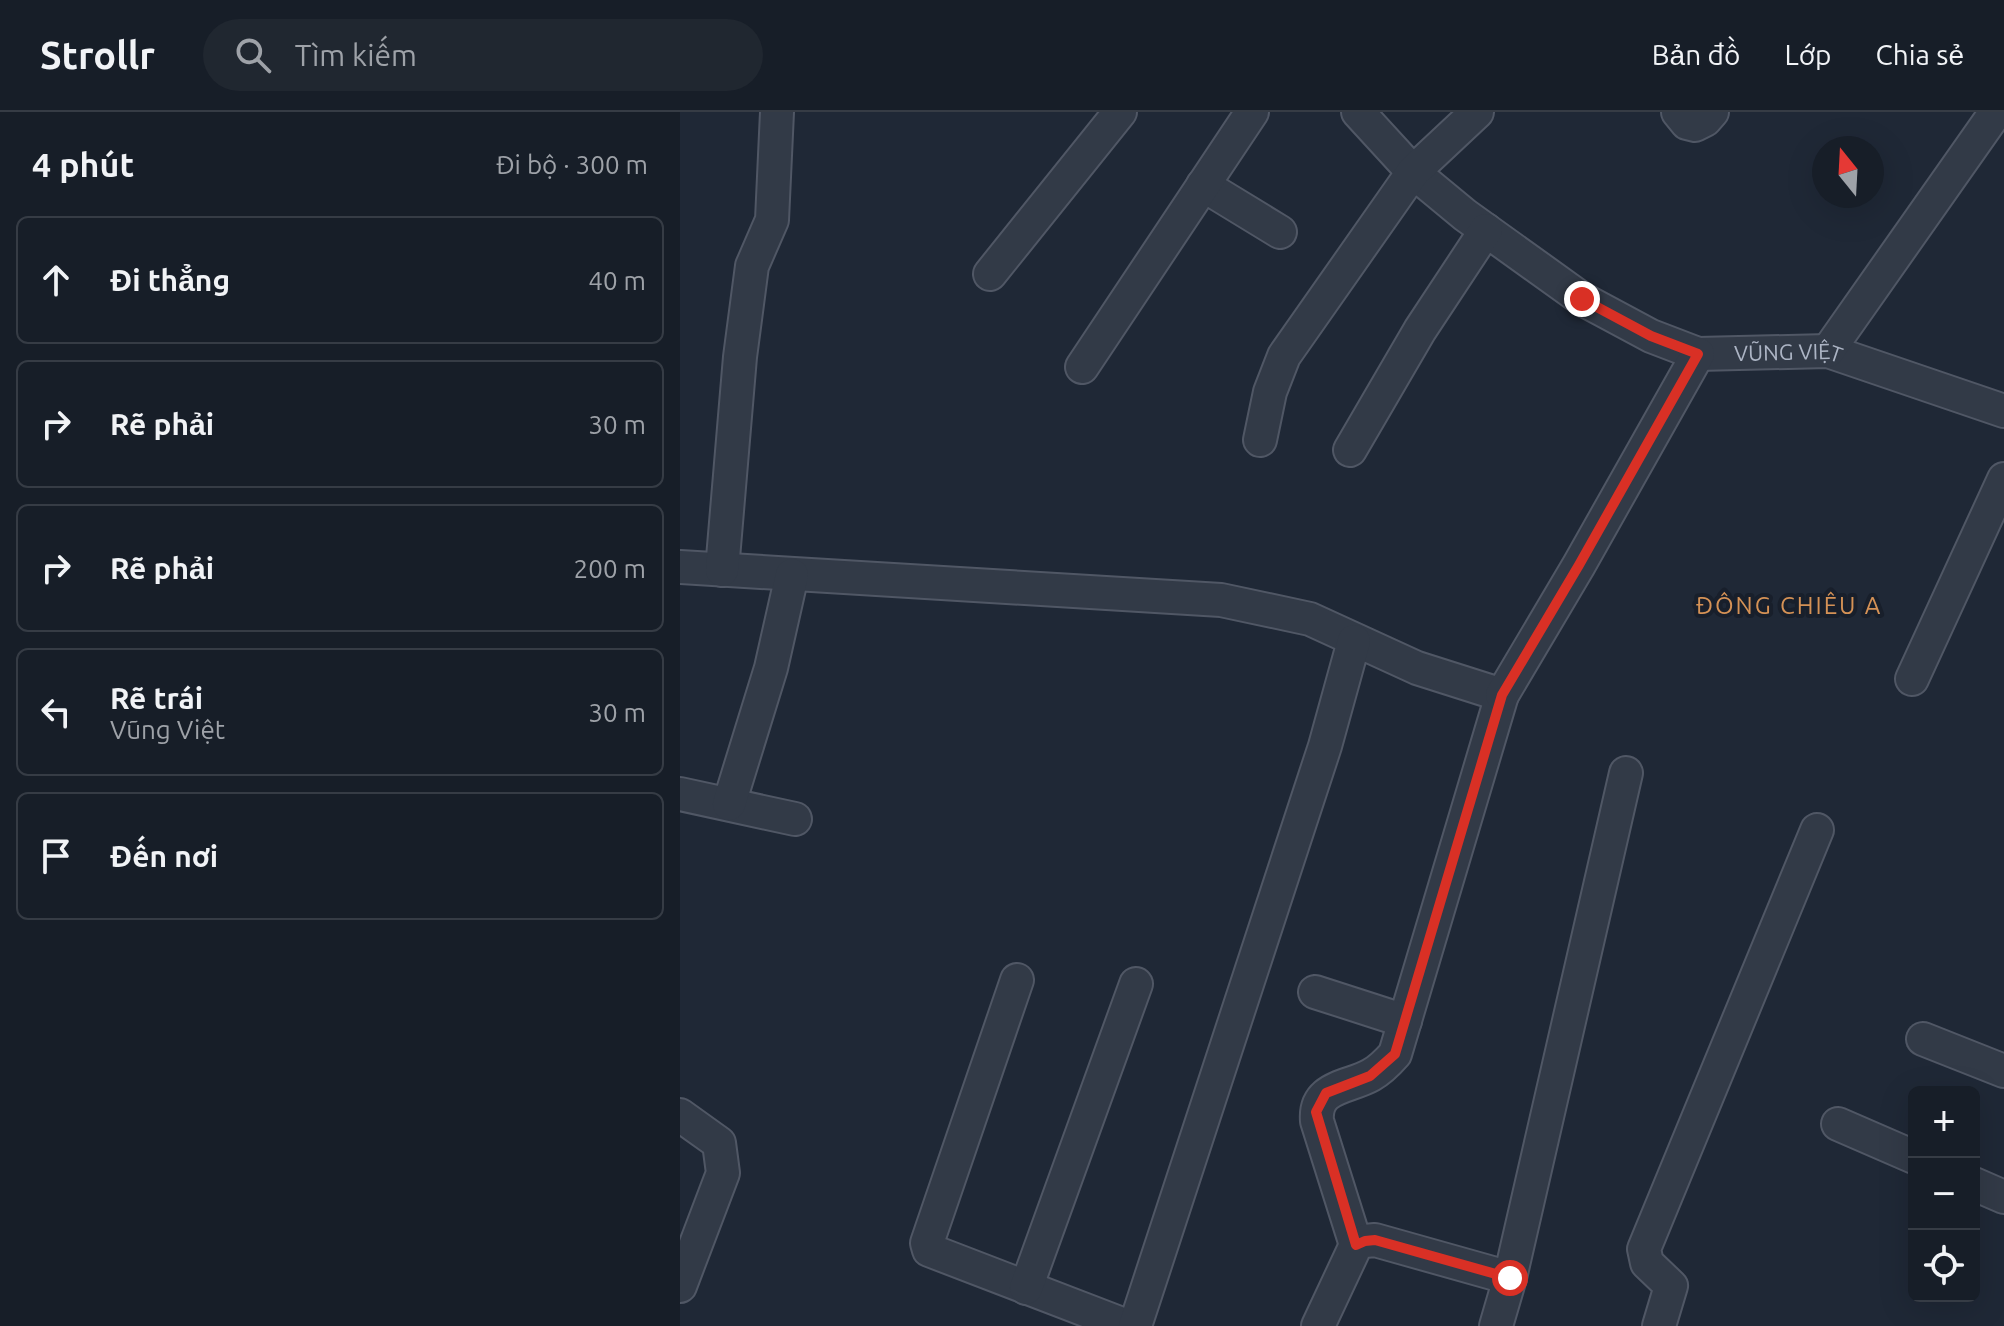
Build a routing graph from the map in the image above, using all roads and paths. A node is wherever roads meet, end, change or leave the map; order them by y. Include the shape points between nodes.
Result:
1 (777, 112) edge
2 (1120, 112) edge
3 (1252, 112) edge
4 (1358, 112) edge
5 (1477, 112) edge
6 (1678, 112) edge
7 (1712, 112) edge
8 (1996, 112) edge
9 (1413, 172) junction
10 (1203, 185) junction
11 (1486, 230) junction
12 (1280, 232) dead end
13 (990, 274) dead end
14 (1828, 351) junction
15 (1698, 354) junction
16 (1082, 367) dead end
17 (2004, 411) edge
18 (1260, 440) dead end
19 (1350, 450) dead end
20 (2004, 479) edge
21 (680, 567) edge
22 (722, 570) junction
23 (792, 575) junction
24 (1354, 641) junction
25 (1912, 679) dead end
26 (1502, 695) junction
27 (1626, 773) dead end
28 (680, 794) edge
29 (729, 804) junction
30 (795, 819) dead end
31 (1817, 830) dead end
32 (1017, 980) dead end
33 (1136, 984) dead end
34 (1315, 992) dead end
35 (1405, 1021) junction
36 (1923, 1039) dead end
37 (2004, 1071) edge
38 (680, 1115) edge
39 (1838, 1124) dead end
40 (1908, 1154) edge
41 (1980, 1187) edge
42 (2004, 1197) edge
43 (1356, 1245) junction
44 (1510, 1278) junction
45 (680, 1286) edge
46 (1026, 1288) junction
47 (1127, 1326) edge
48 (1135, 1326) edge
49 (1318, 1326) edge
50 (1496, 1326) edge
51 (1659, 1326) edge

1 - 22 street via 772,220 752,266
2 - 13 street
3 - 10 street
4 - 9 street, VŨNG VIỆT
5 - 9 street
6 - 7 street via 1695,125
8 - 14 street
9 - 11 street, VŨNG VIỆT
9 - 18 street via 1284,356
10 - 12 street
10 - 16 street
11 - 15 street, VŨNG VIỆT via 1582,299
11 - 19 street
14 - 15 street, VŨNG VIỆT
14 - 17 street, VŨNG VIỆT
15 - 26 street
20 - 25 street
21 - 22 street
22 - 23 street
23 - 24 street via 1221,600 1310,619
23 - 29 street via 771,668
24 - 26 street
24 - 48 street via 1320,761
26 - 35 street
27 - 44 street
28 - 29 street
29 - 30 street
31 - 51 street via 1644,1249 1647,1263 1671,1286
32 - 46 street via 927,1243 937,1255
33 - 46 street
34 - 35 street
35 - 43 street via 1395,1054 1385,1065 1326,1093 1316,1112
36 - 37 street
38 - 45 street via 719,1143 723,1173
39 - 40 street
41 - 42 street
43 - 44 street via 1375,1240
43 - 49 street
44 - 50 street
46 - 47 street

